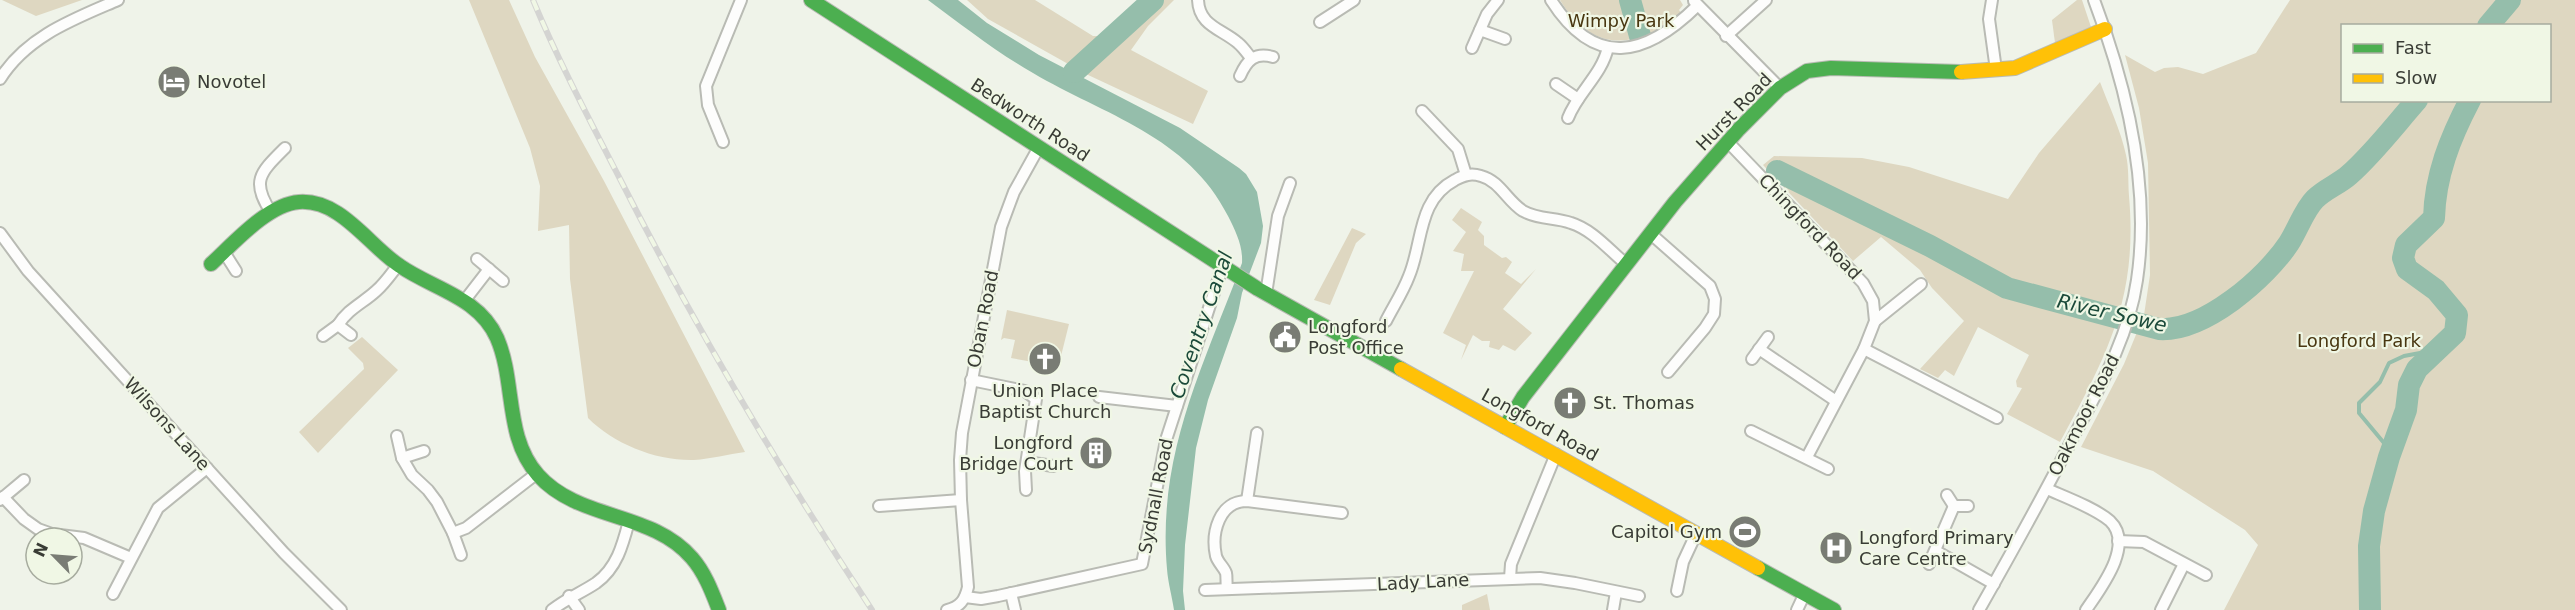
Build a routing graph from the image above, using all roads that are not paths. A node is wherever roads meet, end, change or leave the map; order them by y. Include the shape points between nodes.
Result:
1 (118, 0) edge
2 (741, 0) edge
3 (810, 0) edge
4 (1198, 0) edge
5 (1354, 0) edge
6 (1498, 0) edge
7 (1551, 0) edge
8 (1766, 0) edge
9 (1992, 0) edge
10 (2094, 0) edge
11 (1695, 3) edge
12 (1320, 22) dead end
13 (2105, 29) junction
14 (1480, 30) junction
15 (1726, 36) junction
16 (1505, 39) dead end
17 (1608, 47) junction
18 (1472, 48) dead end
19 (1273, 57) dead end
20 (1251, 58) junction
21 (1996, 70) junction
22 (1240, 76) dead end
23 (0, 79) edge
24 (1556, 84) dead end
25 (1780, 88) junction
26 (1578, 99) junction
27 (1422, 111) dead end
28 (1568, 118) dead end
29 (723, 142) dead end
30 (1728, 142) junction
31 (1039, 147) junction
32 (285, 148) dead end
33 (1466, 175) junction
34 (1290, 183) dead end
35 (271, 213) junction
36 (0, 233) edge
37 (1651, 234) junction
38 (224, 252) junction
39 (477, 259) dead end
40 (211, 264) dead end
41 (1626, 264) junction
42 (398, 265) junction
43 (489, 269) junction
44 (1226, 270) junction
45 (236, 271) dead end
46 (503, 281) dead end
47 (1921, 284) dead end
48 (1262, 292) junction
49 (465, 300) junction
50 (1386, 321) dead end
51 (1875, 321) junction
52 (338, 325) junction
53 (351, 335) dead end
54 (323, 336) dead end
55 (1768, 337) dead end
56 (1760, 349) junction
57 (1864, 349) junction
58 (1752, 359) dead end
59 (1668, 372) dead end
60 (971, 380) junction
61 (1099, 397) dead end
62 (1836, 401) junction
63 (1177, 406) junction
64 (1997, 418) dead end
65 (1505, 427) junction
66 (1751, 431) dead end
67 (1257, 433) dead end
68 (397, 436) dead end
69 (424, 451) dead end
70 (1556, 454) junction
71 (1807, 457) junction
72 (402, 458) junction
73 (1027, 462) junction
74 (1053, 466) dead end
75 (207, 468) junction
76 (1828, 469) dead end
77 (536, 474) junction
78 (24, 480) dead end
79 (2047, 489) junction
80 (1026, 490) dead end
81 (1947, 495) dead end
82 (1, 499) edge
83 (961, 500) junction
84 (1247, 501) junction
85 (879, 506) dead end
86 (1954, 506) junction
87 (1968, 507) dead end
88 (1342, 513) dead end
89 (629, 521) junction
90 (453, 533) junction
91 (1696, 534) junction
92 (2118, 541) junction
93 (1936, 551) junction
94 (461, 555) dead end
95 (131, 558) junction
96 (1929, 564) dead end
97 (2184, 564) junction
98 (2206, 575) dead end
99 (1510, 578) junction
100 (1994, 584) junction
101 (1227, 588) junction
102 (1205, 590) dead end
103 (1677, 591) dead end
104 (1616, 592) junction
105 (1805, 593) junction
106 (113, 594) dead end
107 (1011, 594) junction
108 (569, 596) junction
109 (1639, 596) dead end
110 (965, 597) junction
111 (340, 610) edge
112 (552, 610) edge
113 (579, 610) edge
114 (719, 610) edge
115 (947, 610) edge
116 (1015, 610) edge
117 (1613, 610) edge
118 (1797, 610) edge
119 (1834, 610) edge
120 (1979, 610) edge
121 (2086, 610) edge
122 (2161, 610) edge

1 - 23 street via 33,42
2 - 29 street via 706,86 708,105
3 - 31 street, Bedworth Road
4 - 20 street via 1211,27 1239,44
5 - 12 street
6 - 14 street
7 - 17 street via 1578,33
8 - 15 street
9 - 21 street via 1989,19
10 - 13 street, Oakmoor Road
11 - 15 street
11 - 17 street via 1673,28 1645,45
13 - 21 street, Hurst Road via 2035,61
13 - 79 street, Oakmoor Road via 2129,115 2138,180 2139,256 2125,329 2108,371
14 - 16 street
14 - 18 street
15 - 25 street
17 - 26 street via 1600,69
19 - 20 street
20 - 22 street
21 - 25 street, Hurst Road via 1949,73 1831,68 1807,71
24 - 26 street
25 - 30 street, Hurst Road
26 - 28 street
27 - 33 street via 1458,149
30 - 37 street, Hurst Road
30 - 51 street, Chingford Road via 1863,283 1873,301
31 - 44 street, Bedworth Road
31 - 60 street, Oban Road via 1014,192 1001,227
32 - 35 street via 260,177 260,191
33 - 41 street via 1492,181 1514,205 1531,215 1584,228
33 - 50 street via 1443,189 1426,212 1409,276
34 - 48 street via 1278,216
35 - 38 street
35 - 42 street via 296,202 322,204
36 - 75 street, Wilsons Lane via 28,271
37 - 41 street, Hurst Road
37 - 59 street via 1710,286 1715,299 1714,314 1705,328
38 - 40 street
38 - 45 street
39 - 43 street
41 - 65 street, Hurst Road via 1523,397
42 - 49 street
42 - 52 street
43 - 46 street
43 - 49 street
44 - 48 street, Longford Road
44 - 63 street, Sydnall Road
47 - 51 street
48 - 65 street, Longford Road
49 - 77 street via 494,333 502,349 514,427 522,452
51 - 57 street
52 - 53 street
52 - 54 street
55 - 56 street
56 - 58 street
56 - 62 street
57 - 62 street
57 - 64 street
60 - 73 street via 1034,396 1036,406
60 - 83 street, Oban Road via 960,450
61 - 63 street
62 - 71 street
63 - 107 street, Sydnall Road via 1166,440 1142,564
65 - 70 street, Longford Road
66 - 71 street
67 - 84 street
68 - 72 street
69 - 72 street
70 - 91 street, Longford Road
70 - 99 street via 1511,564
71 - 76 street
72 - 90 street via 437,502
73 - 74 street
73 - 80 street
75 - 95 street via 158,508
75 - 111 street, Wilsons Lane
77 - 89 street via 564,498
77 - 90 street via 466,528
78 - 82 street
79 - 92 street via 2111,522
79 - 100 street, Oakmoor Road
81 - 86 street
82 - 95 street via 38,529 84,538
83 - 85 street
83 - 110 street, Oban Road via 968,587
84 - 88 street
84 - 101 street via 1228,506 1217,524 1216,554 1226,572
86 - 87 street
86 - 93 street
89 - 108 street via 617,559 608,573
89 - 114 street via 660,532 687,552 708,583
90 - 94 street
91 - 103 street via 1683,562
91 - 105 street, Longford Road
92 - 97 street via 2144,542
92 - 121 street via 2117,558
93 - 96 street
93 - 100 street
95 - 106 street
97 - 98 street
97 - 122 street
99 - 101 street, Lady Lane
99 - 104 street, Lady Lane via 1567,581
100 - 120 street, Oakmoor Road
101 - 102 street, Lady Lane
104 - 109 street, Lady Lane
104 - 117 street
105 - 118 street
105 - 119 street, Longford Road
107 - 110 street, Sydnall Road via 981,599
107 - 116 street
108 - 112 street
108 - 113 street
110 - 115 street

